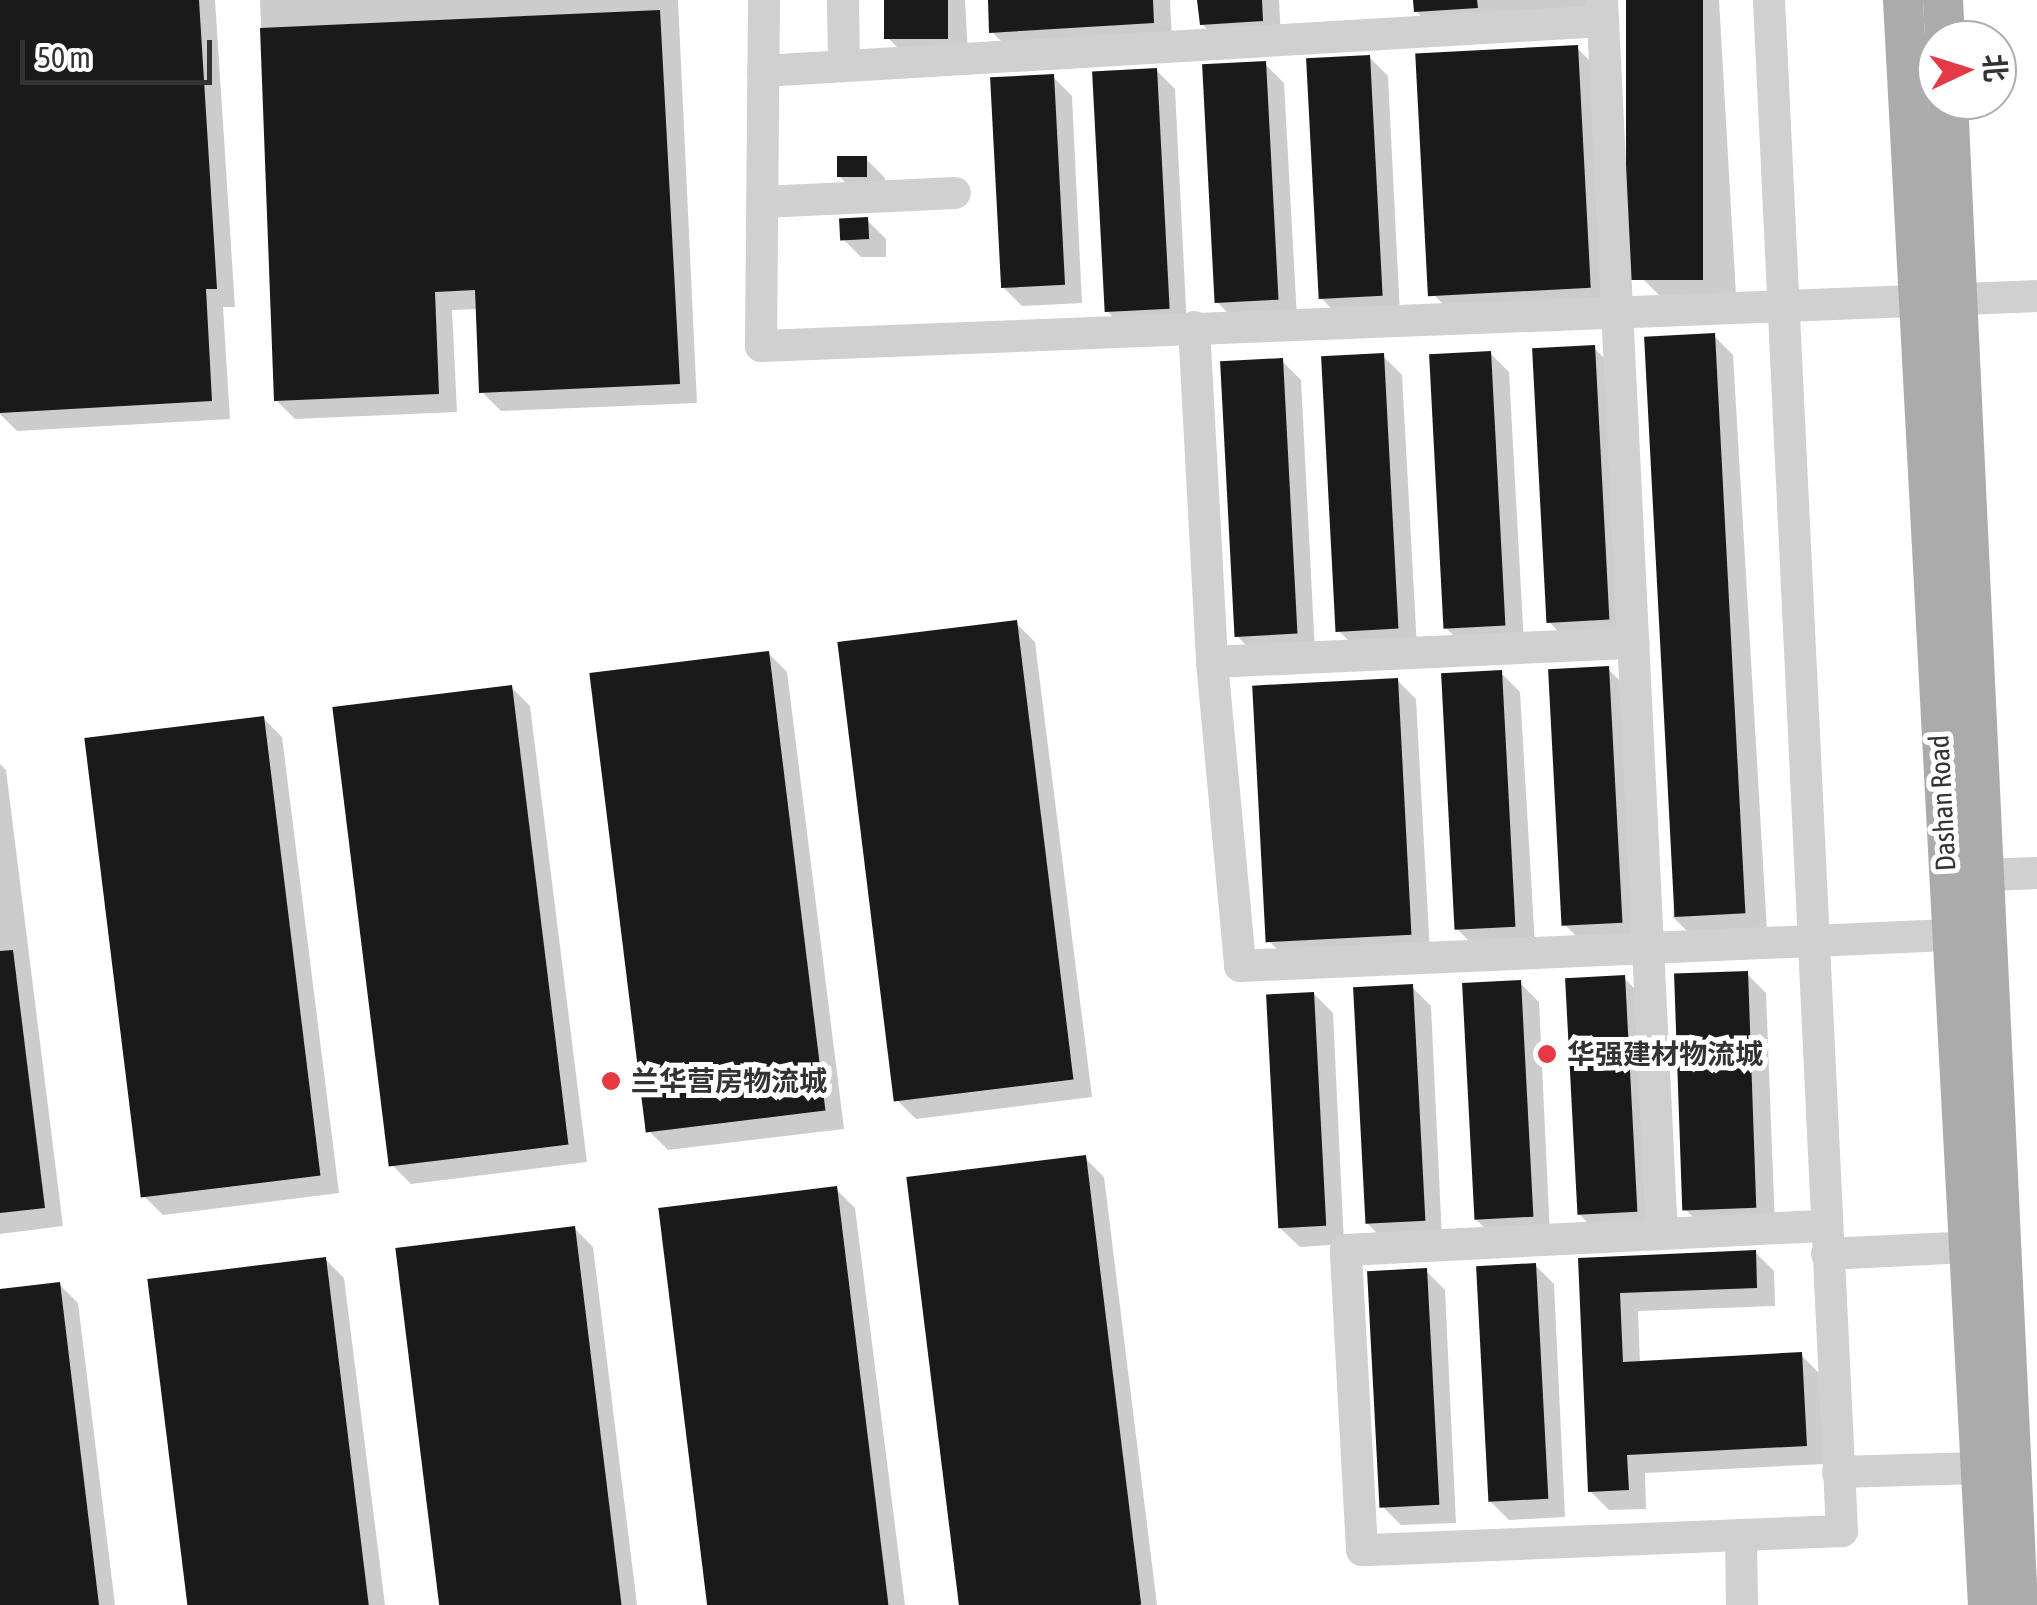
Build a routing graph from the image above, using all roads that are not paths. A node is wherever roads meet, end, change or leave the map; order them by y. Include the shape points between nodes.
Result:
1 (764, 0) edge
2 (843, 0) edge
3 (1769, 0) edge
4 (1903, 0) edge
5 (1602, 10) edge
6 (844, 65) junction
7 (763, 71) junction
8 (1949, 120) edge
9 (955, 193) dead end
10 (762, 202) junction
11 (2037, 296) edge
12 (1960, 299) junction
13 (1920, 300) junction
14 (1784, 302) junction
15 (1620, 308) junction
16 (1194, 328) junction
17 (1634, 643) junction
18 (1212, 662) junction
19 (2037, 872) edge
20 (1987, 875) junction
21 (1948, 935) junction
22 (1814, 940) junction
23 (1649, 948) junction
24 (1662, 1234) junction
25 (1826, 1240) junction
26 (1968, 1247) junction
27 (1978, 1468) junction
28 (1838, 1472) junction
29 (1741, 1535) junction
30 (1742, 1605) edge
31 (1988, 1605) edge
32 (2018, 1605) edge

1 - 7 street
2 - 6 street
3 - 14 street
4 - 13 main road, Dashan Road
5 - 6 street
5 - 15 street
6 - 7 street
7 - 10 street
8 - 12 main road, Dashan Road
9 - 10 street
10 - 16 street via 761,346
11 - 12 street
12 - 13 street
12 - 20 main road, Dashan Road
13 - 14 street
13 - 21 main road, Dashan Road
14 - 15 street
14 - 22 street
15 - 16 street
15 - 17 street
16 - 18 street
17 - 18 street
17 - 23 street
18 - 23 street via 1240,966
19 - 20 street
20 - 32 main road, Dashan Road
21 - 22 street
21 - 26 main road, Dashan Road
22 - 23 street
22 - 25 street
23 - 24 street
24 - 25 street
24 - 29 street via 1346,1250 1362,1550
25 - 26 street
25 - 28 street
26 - 27 main road, Dashan Road
27 - 28 street
27 - 31 main road, Dashan Road
28 - 29 street via 1842,1531
29 - 30 street

